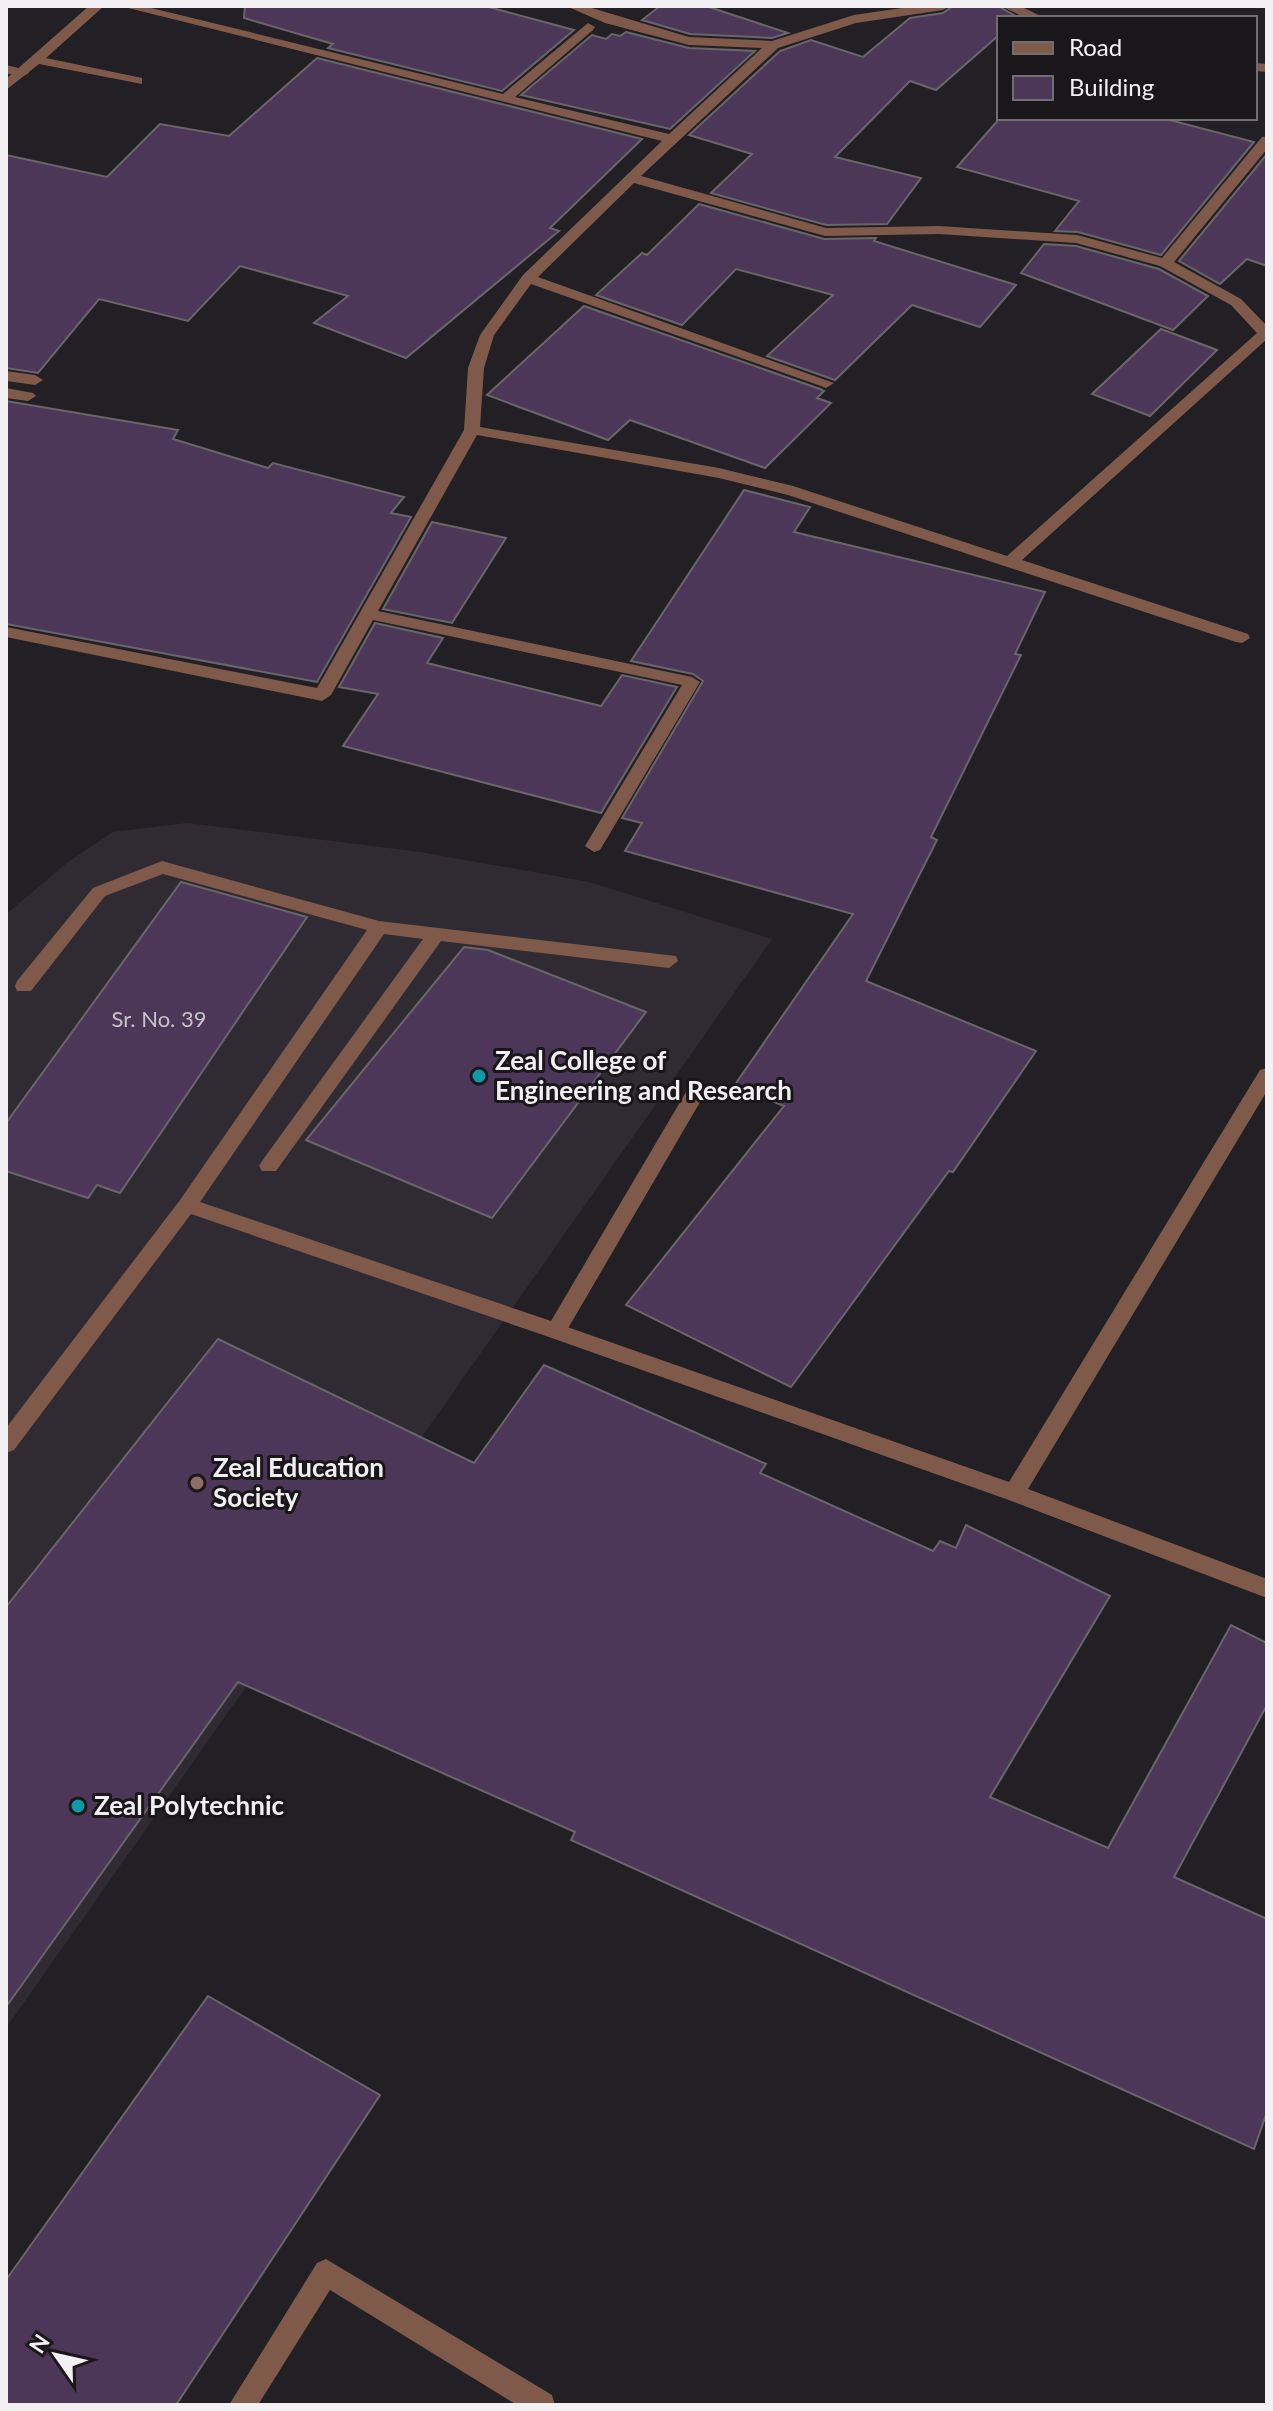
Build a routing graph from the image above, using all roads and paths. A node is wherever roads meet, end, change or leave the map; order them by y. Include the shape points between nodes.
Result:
1 (97, 6) edge
2 (127, 6) edge
3 (573, 6) edge
4 (943, 6) edge
5 (1008, 6) edge
6 (1033, 16) edge
7 (588, 27) dead end
8 (773, 45) junction
9 (38, 60) junction
10 (6, 69) edge
11 (22, 73) junction
12 (137, 81) dead end
13 (6, 86) edge
14 (507, 97) junction
15 (672, 139) junction
16 (1265, 145) edge
17 (632, 178) junction
18 (1165, 263) junction
19 (528, 278) junction
20 (6, 376) edge
21 (35, 380) dead end
22 (826, 383) dead end
23 (6, 393) edge
24 (28, 396) dead end
25 (472, 430) junction
26 (1009, 563) junction
27 (368, 614) junction
28 (6, 632) edge
29 (1242, 638) dead end
30 (594, 846) dead end
31 (379, 927) junction
32 (436, 934) junction
33 (669, 961) dead end
34 (24, 986) dead end
35 (1267, 1075) edge
36 (693, 1097) dead end
37 (269, 1166) dead end
38 (187, 1205) junction
39 (556, 1331) junction
40 (6, 1444) edge
41 (1014, 1493) junction
42 (1267, 1589) edge
43 (242, 2405) edge
44 (542, 2405) edge

1 - 9 street
2 - 14 street
3 - 8 street via 689,41
4 - 8 street via 854,19
5 - 6 street
7 - 14 street
8 - 15 street
9 - 11 street
9 - 12 street
10 - 11 street
11 - 13 street
14 - 15 street
15 - 17 street
16 - 18 street
17 - 18 street via 825,232 939,230 1077,239
17 - 19 street
18 - 26 street via 1236,302 1265,333
19 - 22 street
19 - 25 street via 487,335 476,368
20 - 21 street
23 - 24 street
25 - 26 street via 793,491
25 - 27 street
26 - 29 street
27 - 28 street via 322,695
27 - 30 street via 692,682
31 - 32 street
31 - 34 street via 162,867 99,892
31 - 38 street
32 - 33 street
32 - 37 street
35 - 41 street
36 - 39 street
38 - 39 street
38 - 40 street
39 - 41 street
41 - 42 street
43 - 44 street via 326,2272

